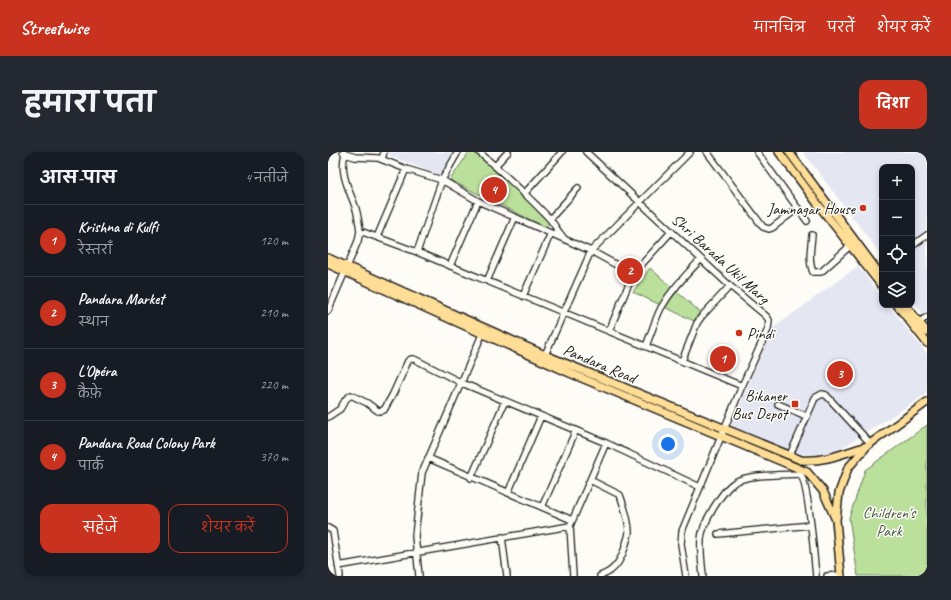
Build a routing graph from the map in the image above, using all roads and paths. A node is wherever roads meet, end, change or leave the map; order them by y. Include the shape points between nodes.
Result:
1 (384, 152) edge
2 (458, 152) edge
3 (479, 152) edge
4 (508, 152) edge
5 (562, 152) edge
6 (690, 152) edge
7 (707, 152) edge
8 (757, 152) edge
9 (779, 152) edge
10 (789, 152) edge
11 (344, 153) edge
12 (591, 153) edge
13 (382, 159) junction
14 (495, 166) junction
15 (406, 169) junction
16 (442, 180) junction
17 (578, 188) dead end
18 (524, 194) junction
19 (478, 201) junction
20 (640, 202) junction
21 (798, 208) junction
22 (554, 214) junction
23 (515, 217) junction
24 (550, 219) junction
25 (807, 220) dead end
26 (360, 231) junction
27 (558, 232) junction
28 (671, 232) junction
29 (551, 233) junction
30 (812, 235) dead end
31 (927, 235) edge
32 (377, 237) junction
33 (566, 240) junction
34 (915, 244) edge
35 (850, 246) junction
36 (591, 251) junction
37 (417, 252) junction
38 (328, 258) edge
39 (701, 259) junction
40 (328, 264) edge
41 (450, 266) junction
42 (879, 269) edge
43 (346, 270) junction
44 (633, 274) junction
45 (487, 281) junction
46 (879, 282) edge
47 (730, 286) junction
48 (523, 296) junction
49 (899, 308) edge
50 (907, 308) edge
51 (328, 311) edge
52 (564, 312) junction
53 (927, 316) edge
54 (919, 322) junction
55 (484, 331) junction
56 (609, 331) junction
57 (927, 332) edge
58 (927, 343) edge
59 (646, 346) junction
60 (546, 355) junction
61 (682, 361) junction
62 (462, 383) junction
63 (742, 386) junction
64 (504, 401) junction
65 (926, 402) edge
66 (778, 404) dead end
67 (542, 416) junction
68 (806, 416) junction
69 (328, 417) edge
70 (576, 430) junction
71 (723, 433) junction
72 (606, 443) junction
73 (868, 445) junction
74 (790, 455) junction
75 (428, 458) junction
76 (471, 478) junction
77 (590, 480) junction
78 (700, 487) junction
79 (508, 493) junction
80 (542, 507) junction
81 (836, 520) junction
82 (571, 523) junction
83 (811, 525) junction
84 (328, 528) edge
85 (718, 534) dead end
86 (502, 537) junction
87 (417, 552) junction
88 (338, 566) junction
89 (841, 575) edge
90 (340, 576) edge
91 (419, 576) edge
92 (507, 576) edge
93 (573, 576) edge
94 (600, 576) edge
95 (686, 576) edge
96 (703, 576) edge
97 (816, 576) edge
98 (827, 576) edge

1 - 13 street
2 - 16 street
3 - 14 street
4 - 14 street
5 - 18 street
6 - 20 street
7 - 21 street via 763,227 772,228
8 - 21 street
9 - 35 main road
10 - 42 main road
11 - 13 street via 355,157
11 - 26 street via 344,177 356,208
12 - 20 street, Shri Barada Ukil Marg
13 - 15 street
14 - 18 street
15 - 16 street
15 - 32 street
16 - 19 street
16 - 37 street
17 - 22 street
18 - 24 street
19 - 23 street
19 - 41 street
20 - 28 street, Shri Barada Ukil Marg
20 - 36 street
21 - 25 street
22 - 24 street
22 - 27 street
23 - 29 street
23 - 45 street
24 - 27 street
26 - 32 street
26 - 43 street
27 - 33 street
28 - 39 street, Shri Barada Ukil Marg
28 - 44 street
29 - 33 street
29 - 48 street
30 - 35 street via 810,256 813,272 821,272
31 - 34 street
32 - 37 street
33 - 36 street
35 - 46 main road
36 - 44 street
36 - 52 street
37 - 41 street
38 - 43 main road, Pandara Road
39 - 47 street, Shri Barada Ukil Marg
39 - 59 street via 676,285 665,301
40 - 43 main road, Pandara Road
41 - 45 street
43 - 51 street
43 - 55 main road, Pandara Road
44 - 56 street
45 - 48 street
47 - 61 street via 697,323
47 - 63 street, Shri Barada Ukil Marg via 769,320 768,329
48 - 52 street
49 - 58 main road
50 - 54 main road
52 - 56 street
52 - 60 street
53 - 54 street
54 - 57 main road
55 - 60 main road, Pandara Road
55 - 62 street
55 - 71 main road, Pandara Road via 572,374
56 - 59 street
59 - 61 street
60 - 71 main road, Pandara Road
61 - 63 street
62 - 64 street
62 - 69 street via 411,359 384,410 378,411 351,396 340,409
62 - 75 street
63 - 71 street, Shri Barada Ukil Marg
64 - 67 street
64 - 76 street
65 - 73 main road
66 - 68 street
67 - 70 street
67 - 79 street
68 - 73 street via 816,396 825,395
68 - 74 street
70 - 72 street
70 - 80 street
71 - 74 main road, Pandara Road
71 - 78 street, Shri Barada Ukil Marg
71 - 81 main road, Pandara Road via 807,472 823,491
72 - 77 street
72 - 78 street
73 - 74 main road, Pandara Road via 814,461 801,460
73 - 81 main road via 848,468 839,493
75 - 76 street
75 - 87 street via 422,473 416,536
76 - 79 street
77 - 82 street
77 - 94 street via 620,496 626,510 629,532 622,557 616,566
78 - 95 street, Shri Barada Ukil Marg via 682,531
79 - 80 street
80 - 82 street
81 - 89 main road
82 - 86 street
82 - 93 street
83 - 85 street
83 - 96 street via 803,477 800,474 751,477 736,482 724,493 703,530
83 - 97 street
84 - 88 street via 333,531
86 - 87 street
86 - 92 street
87 - 88 street
87 - 91 street
88 - 90 street
89 - 98 street

